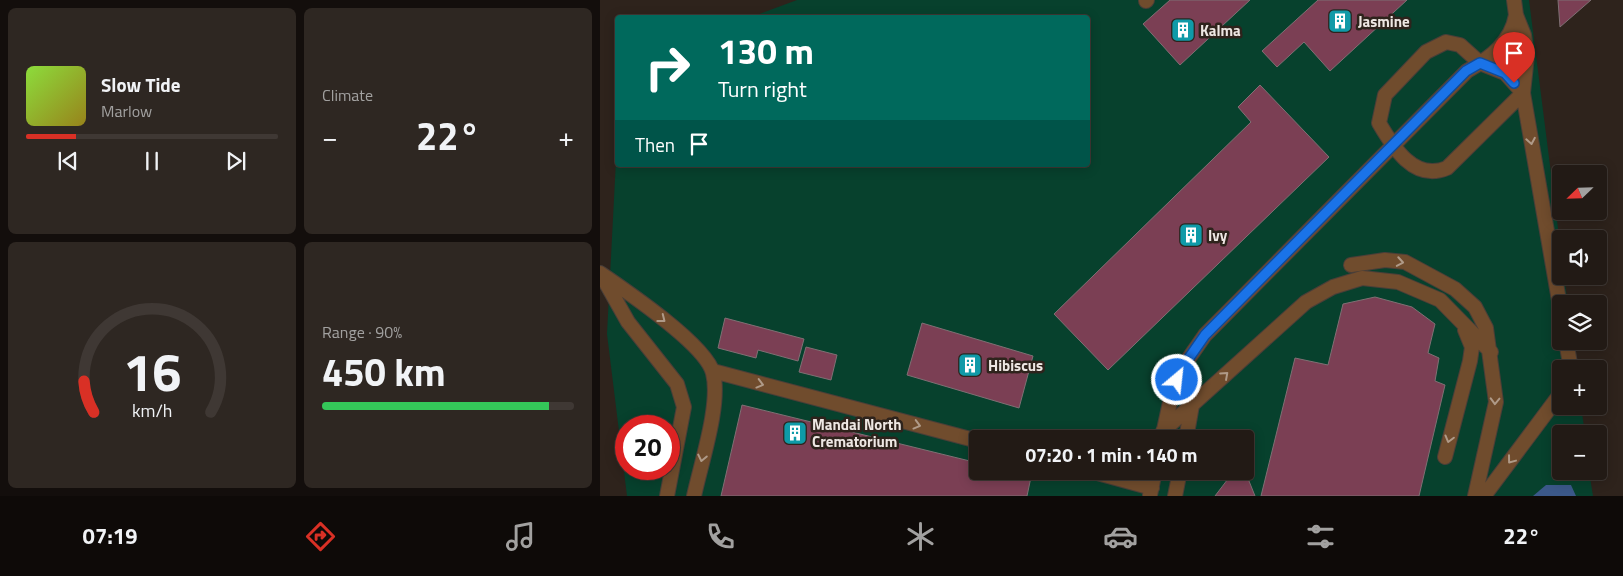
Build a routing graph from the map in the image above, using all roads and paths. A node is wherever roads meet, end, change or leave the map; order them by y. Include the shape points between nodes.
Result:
1 (1514, 0) edge
2 (1516, 14) junction
3 (1480, 63) junction
4 (1523, 93) junction
5 (1392, 146) junction
6 (1351, 265) dead end
7 (600, 273) edge
8 (1558, 295) edge
9 (1464, 324) junction
10 (1491, 352) junction
11 (713, 371) junction
12 (1192, 405) junction
13 (1552, 406) edge
14 (1164, 430) edge
15 (1168, 430) edge
16 (1188, 430) edge
17 (969, 439) edge
18 (1445, 457) dead end
19 (1116, 480) edge
20 (1178, 480) edge
21 (1151, 492) edge
22 (667, 496) edge
23 (694, 496) edge
24 (1175, 496) edge
25 (1475, 496) edge
26 (1484, 496) edge

1 - 2 lane
2 - 3 lane via 1502,45
2 - 4 lane via 1527,56
3 - 4 lane via 1505,73
3 - 5 lane via 1466,71
3 - 5 lane via 1460,45 1446,42 1426,52 1385,95 1379,123
4 - 5 lane via 1447,168 1424,172
4 -> 8 lane
5 - 14 lane via 1205,335 1182,368 1172,393
6 -> 10 lane via 1385,260 1405,262 1455,289 1475,307 1486,328
7 -> 11 lane via 694,345
7 - 22 lane via 628,322 676,384 684,407
9 - 10 lane
12 -> 9 lane via 1306,302 1354,280 1398,282 1440,300
9 -> 18 lane via 1472,347
10 -> 25 lane via 1496,402
11 -> 17 lane
11 -> 23 lane via 715,397
12 - 15 lane
12 - 16 lane
13 -> 26 lane
19 - 21 lane
20 - 24 lane

